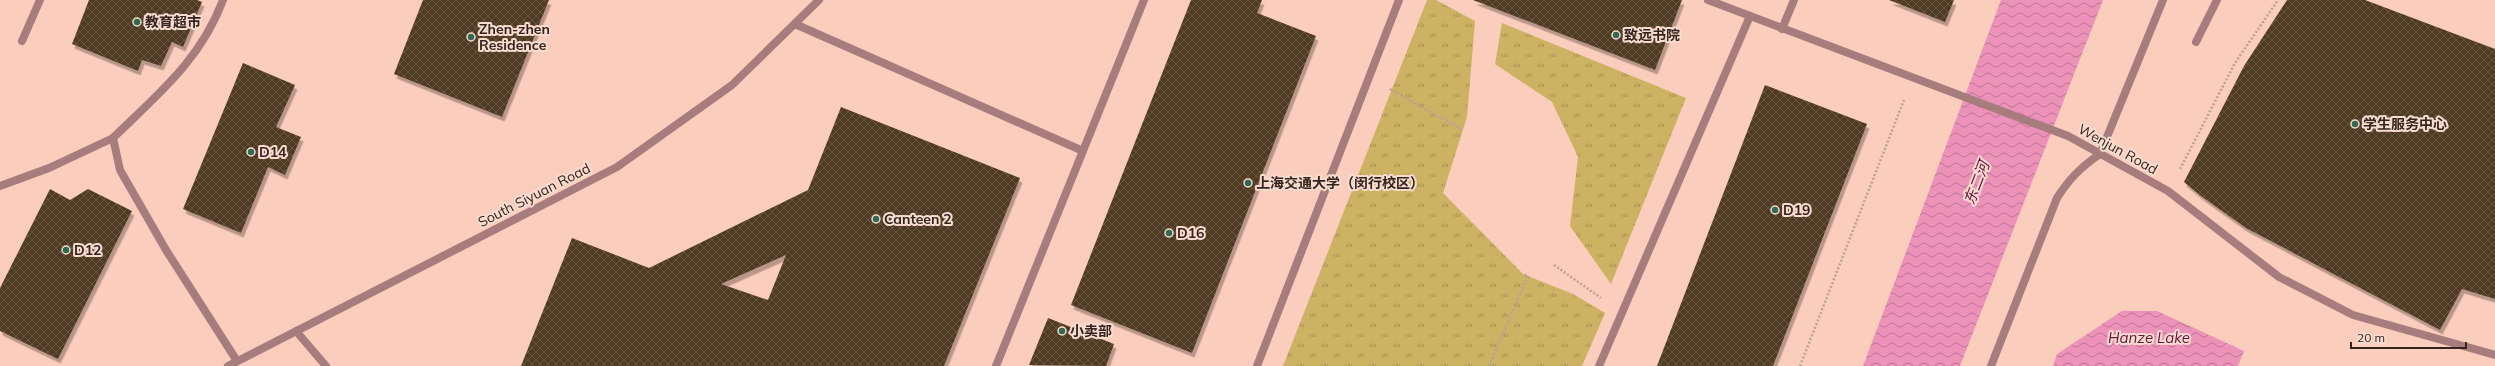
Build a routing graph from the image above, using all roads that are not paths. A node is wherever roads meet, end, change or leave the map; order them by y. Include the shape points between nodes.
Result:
1 (40, 0) edge
2 (223, 0) edge
3 (819, 0) edge
4 (1144, 0) edge
5 (1399, 0) edge
6 (1708, 0) edge
7 (1794, 0) edge
8 (2163, 0) edge
9 (2217, 0) edge
10 (1750, 16) junction
11 (795, 24) junction
12 (1782, 29) junction
13 (22, 41) dead end
14 (2196, 42) dead end
15 (113, 138) junction
16 (1083, 150) junction
17 (2100, 154) junction
18 (0, 186) edge
19 (296, 331) junction
20 (2495, 355) edge
21 (237, 361) junction
22 (228, 366) edge
23 (326, 366) edge
24 (996, 366) edge
25 (1257, 366) edge
26 (1599, 366) edge
27 (1991, 366) edge

1 - 13 lane
2 - 15 lane via 213,27 182,72
3 - 11 lane, South Siyuan Road
4 - 16 lane
5 - 25 lane
6 - 10 lane, Wenjun Road
7 - 12 lane
8 - 17 lane
9 - 14 lane
10 - 12 lane, Wenjun Road
10 - 26 lane
11 - 16 lane
11 - 19 lane, South Siyuan Road via 732,85 617,167
12 - 17 lane, Wenjun Road via 2068,136
15 - 18 lane via 50,168
15 - 21 lane via 120,170 166,250
16 - 24 lane
17 - 20 lane, Wenjun Road via 2168,191 2279,277 2353,315
17 - 27 lane via 2069,179 2057,198
19 - 21 lane, South Siyuan Road
19 - 23 lane
21 - 22 lane, South Siyuan Road

